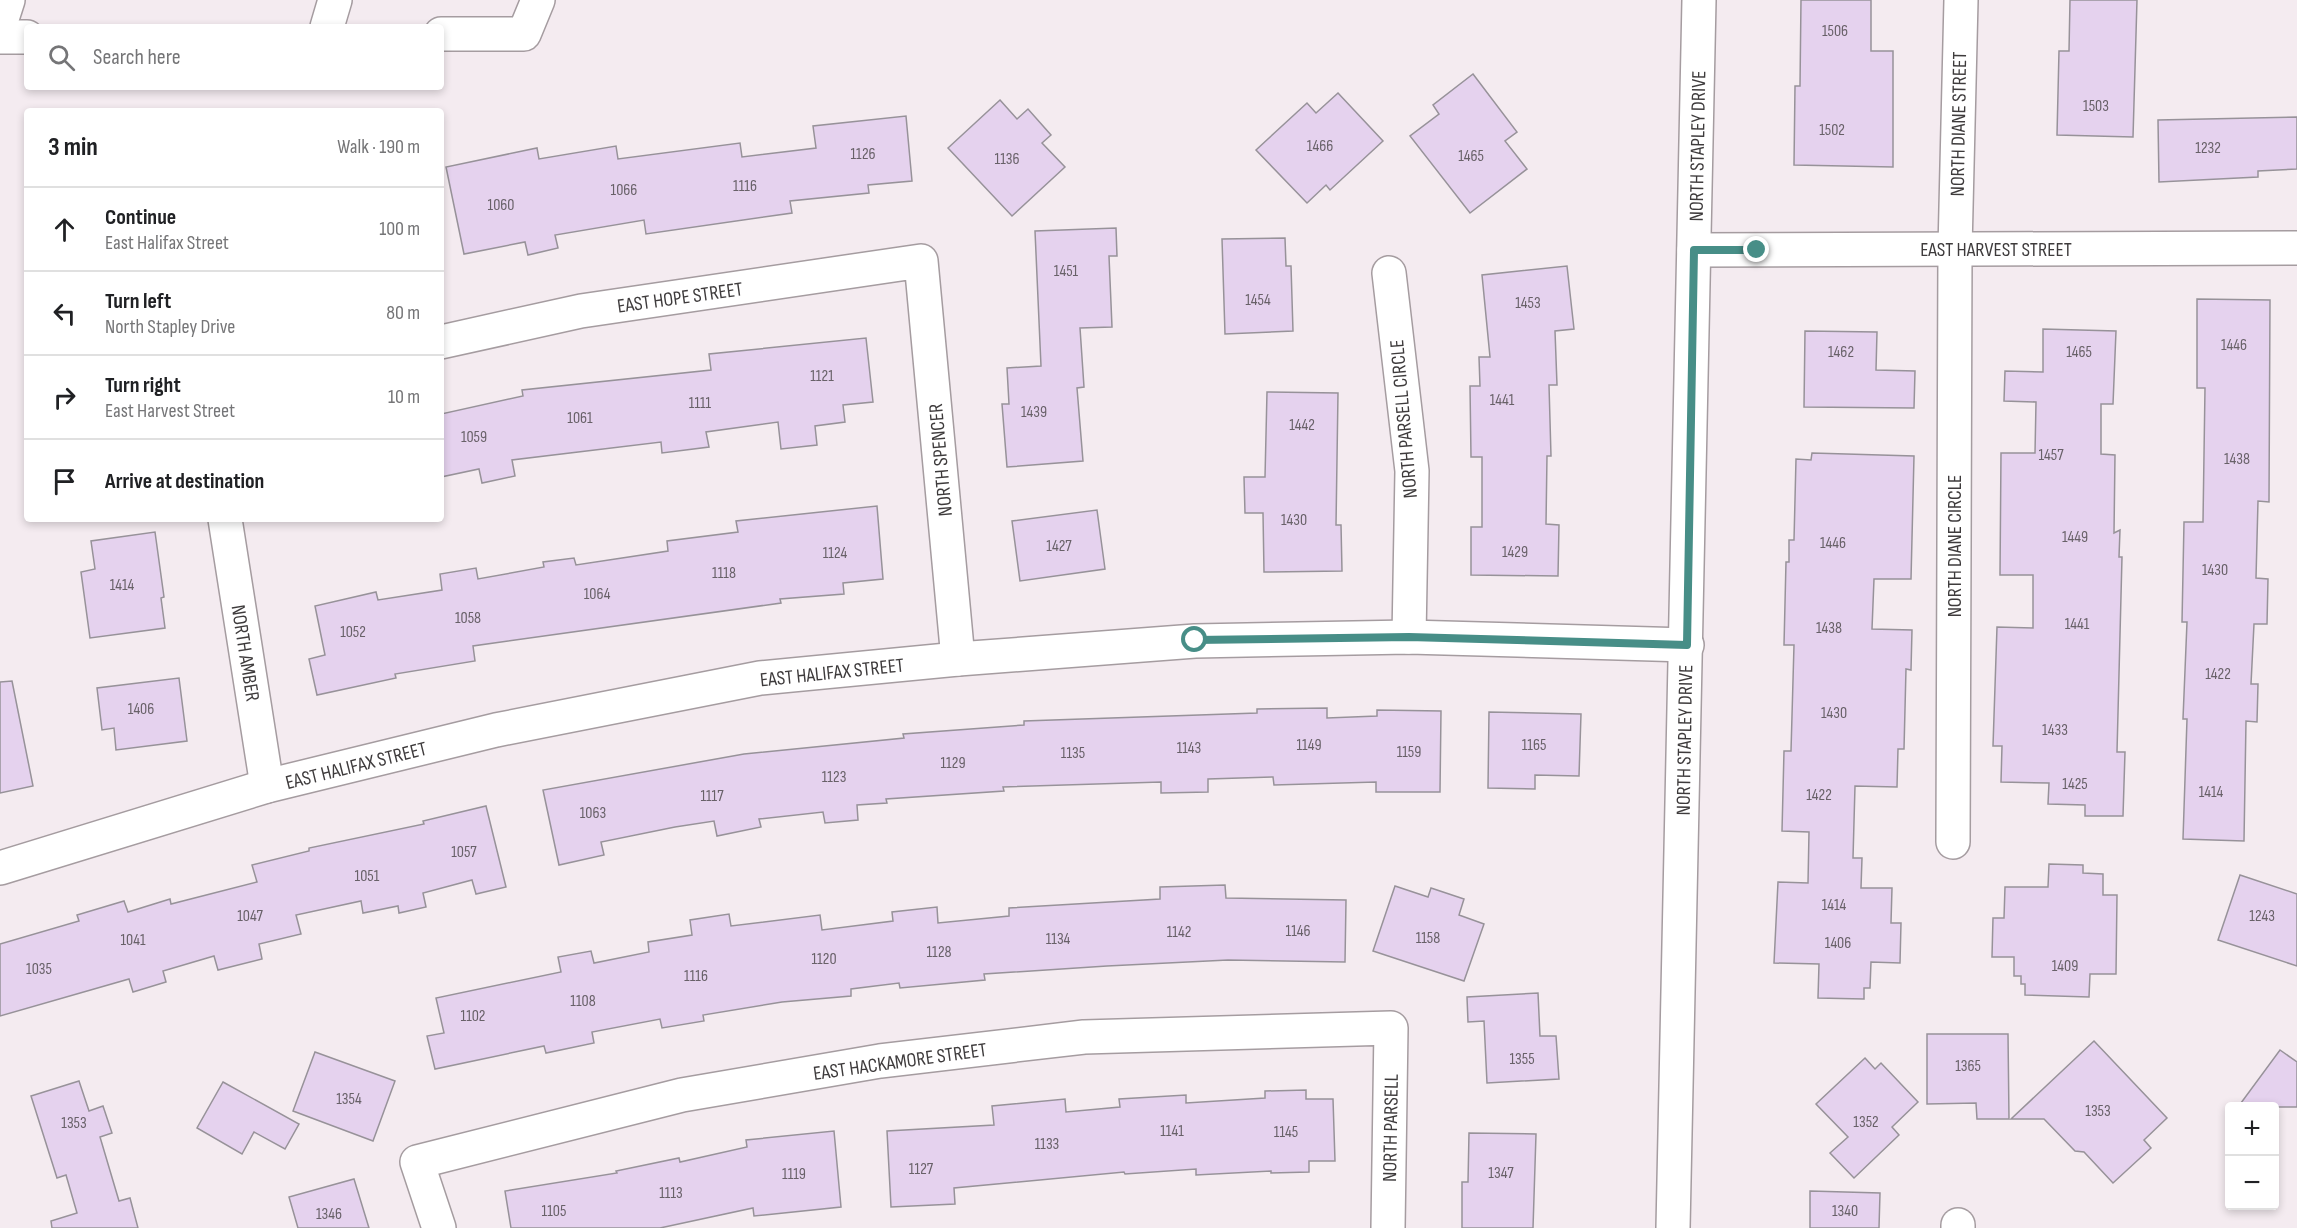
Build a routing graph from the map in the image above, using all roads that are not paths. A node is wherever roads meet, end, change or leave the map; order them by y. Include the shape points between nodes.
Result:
1 (8, 0) edge
2 (335, 0) edge
3 (538, 0) edge
4 (1700, 0) edge
5 (1961, 0) edge
6 (328, 24) edge
7 (0, 25) edge
8 (444, 34) edge
9 (0, 37) edge
10 (24, 37) edge
11 (2297, 248) edge
12 (1955, 249) junction
13 (1694, 250) junction
14 (921, 261) joint
15 (1389, 273) dead end
16 (444, 341) edge
17 (225, 522) edge
18 (1409, 637) junction
19 (1687, 645) junction
20 (958, 659) junction
21 (267, 786) junction
22 (1953, 843) dead end
23 (0, 868) edge
24 (1391, 1028) joint
25 (439, 1228) edge
26 (1388, 1228) edge
27 (1673, 1228) edge

1 - 7 street
2 - 6 street
3 - 8 street via 524,34
4 - 13 street, NORTH STAPLEY DRIVE
5 - 12 street, NORTH DIANE STREET
9 - 10 street
11 - 12 street, EAST HARVEST STREET
12 - 13 street, EAST HARVEST STREET
12 - 22 street, NORTH DIANE CIRCLE
13 - 19 street, NORTH STAPLEY DRIVE
14 - 16 street, EAST HOPE STREET via 581,311
14 - 20 street, NORTH SPENCER
15 - 18 street, NORTH PARSELL CIRCLE via 1412,471
17 - 21 street, NORTH AMBER
18 - 19 street, EAST HALIFAX STREET
18 - 20 street, EAST HALIFAX STREET via 1195,640
19 - 27 street, NORTH STAPLEY DRIVE
20 - 21 street, EAST HALIFAX STREET via 760,678 496,730
21 - 23 street, EAST HALIFAX STREET
24 - 25 street, EAST HACKAMORE STREET via 1084,1037 880,1061 682,1095 417,1162
24 - 26 street, NORTH PARSELL

